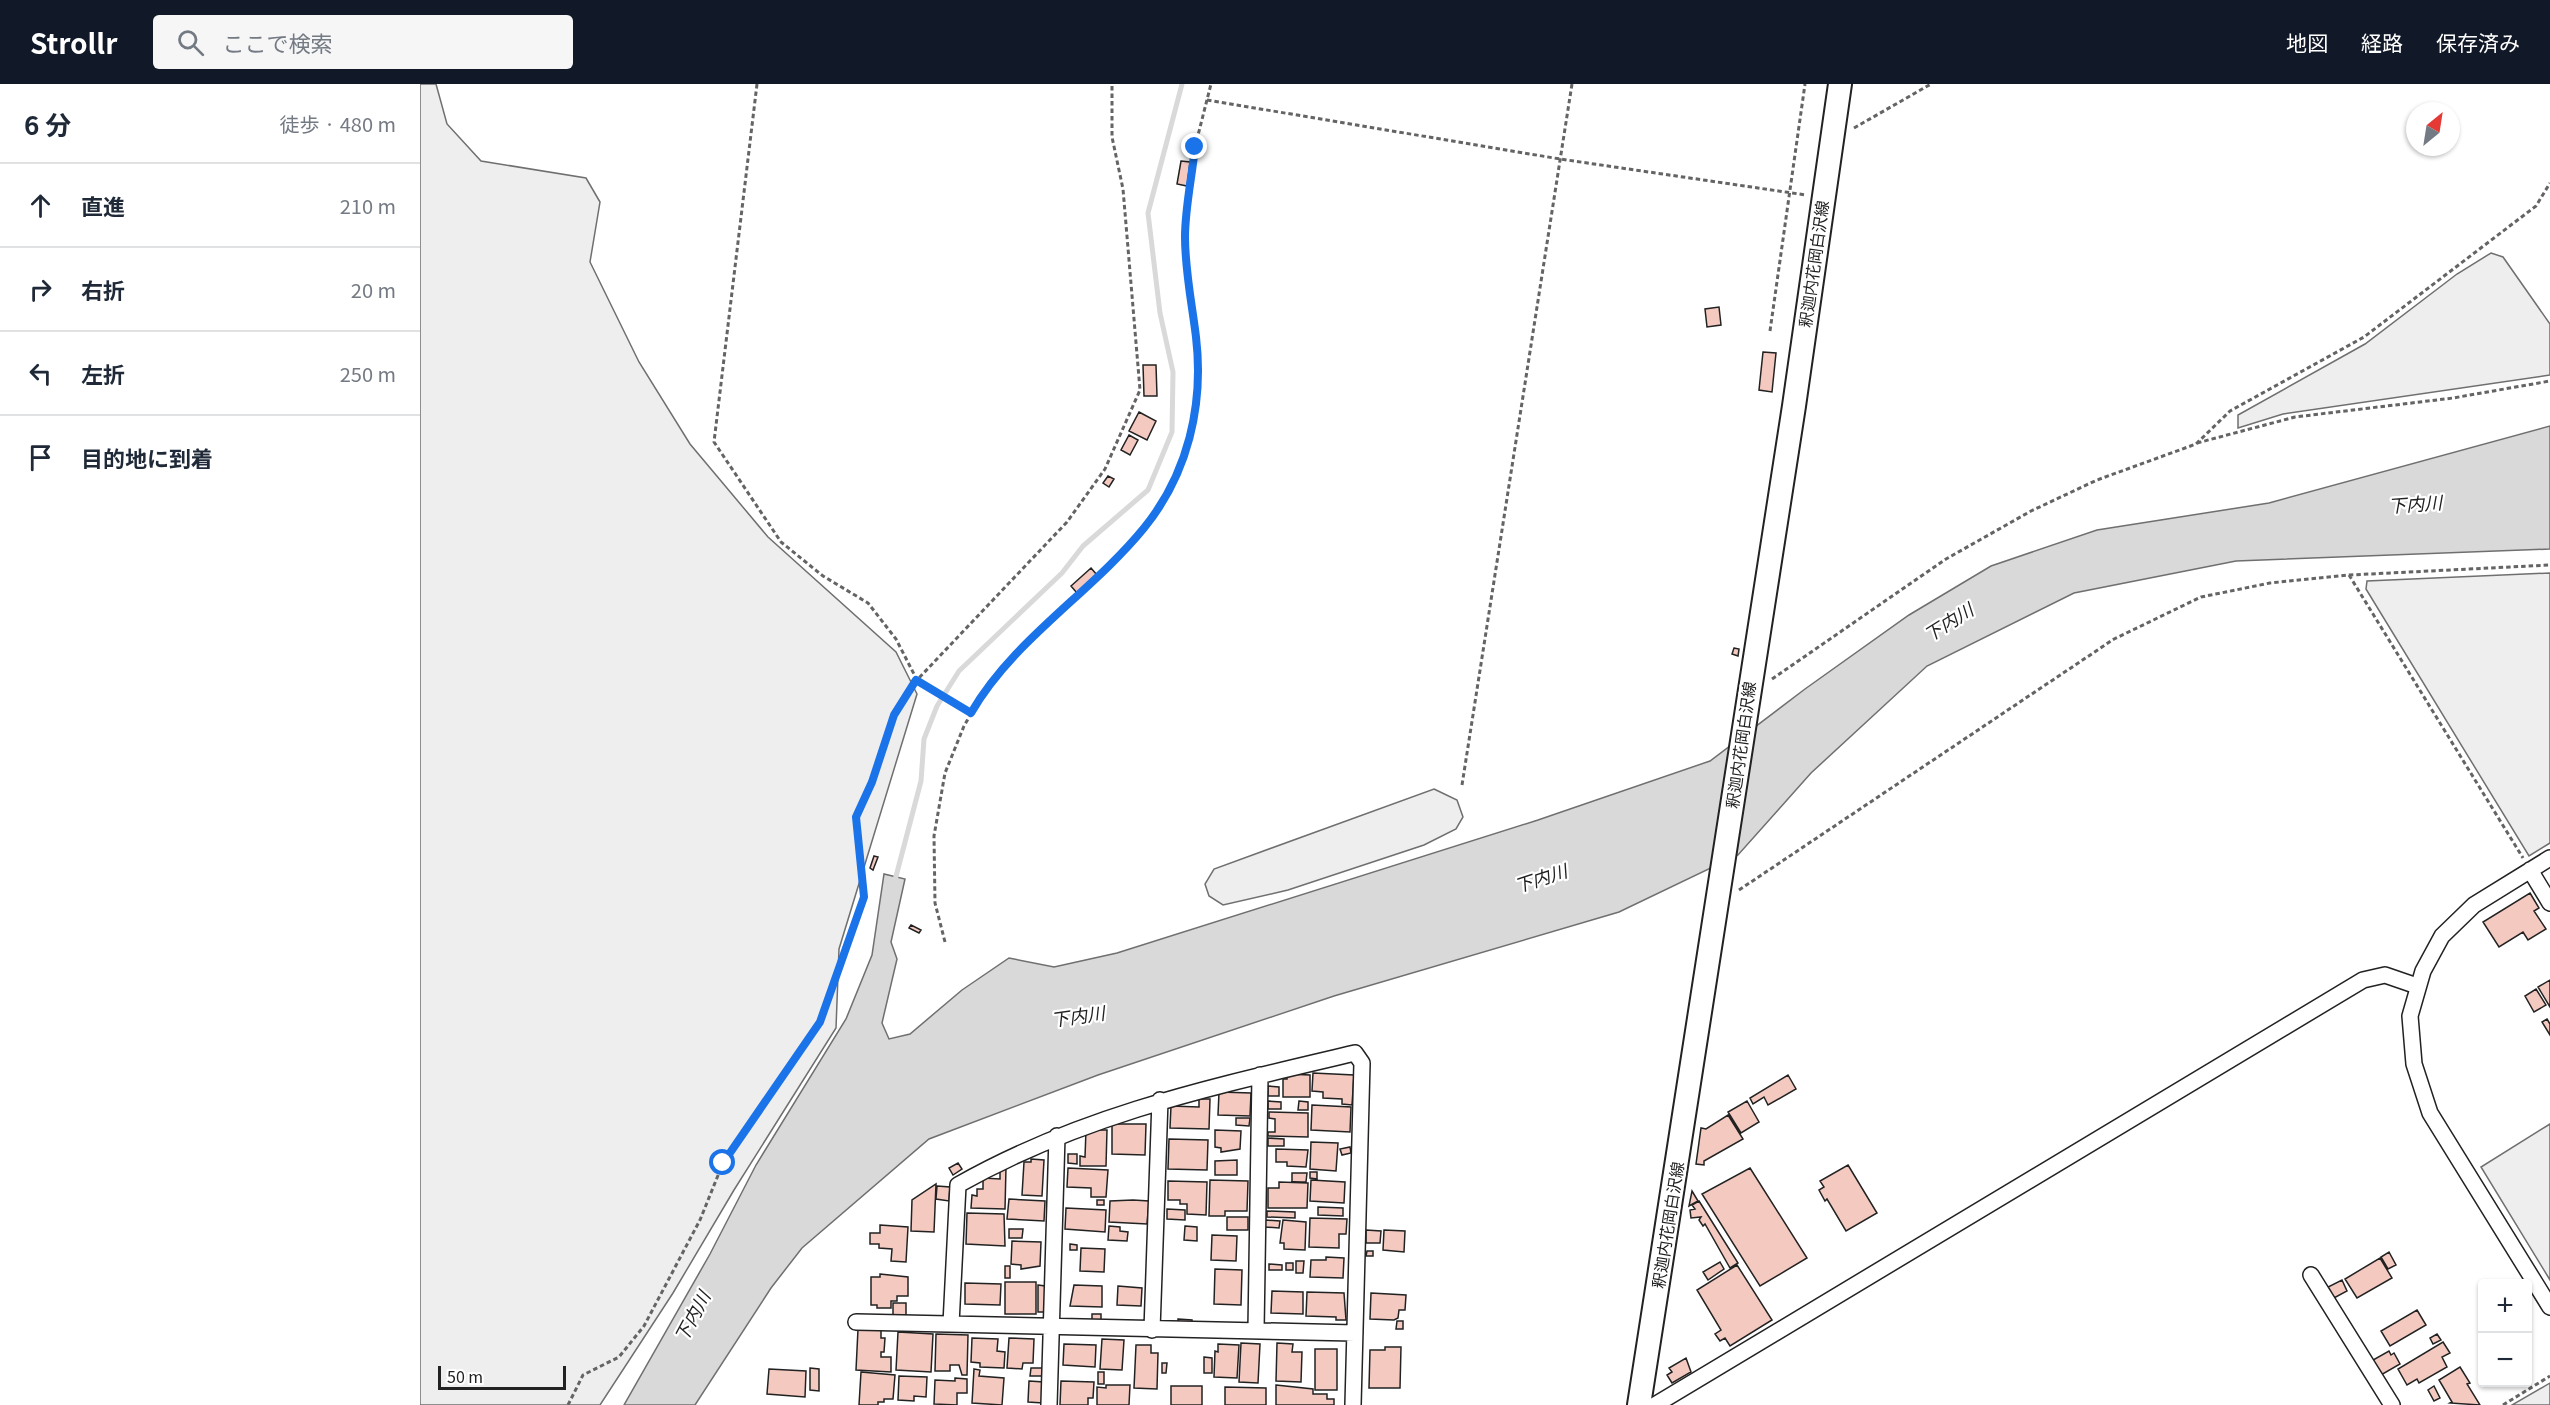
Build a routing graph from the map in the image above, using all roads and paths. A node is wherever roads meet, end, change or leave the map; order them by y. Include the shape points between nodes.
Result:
1 (757, 84) edge
2 (1112, 84) edge
3 (1211, 84) edge
4 (1572, 84) edge
5 (1805, 84) edge
6 (1840, 84) edge
7 (1931, 84) edge
8 (1207, 100) junction
9 (1831, 141) junction
10 (1560, 159) junction
11 (2550, 183) edge
12 (1789, 193) junction
13 (1823, 198) junction
14 (1770, 331) dead end
15 (2550, 381) edge
16 (2196, 444) junction
17 (2550, 566) edge
18 (2349, 575) junction
19 (916, 680) junction
20 (1748, 699) junction
21 (971, 713) junction
22 (1462, 785) dead end
23 (2550, 858) edge
24 (2530, 870) junction
25 (1719, 898) junction
26 (2550, 903) edge
27 (945, 942) dead end
28 (2417, 986) junction
29 (1260, 1075) junction
30 (1160, 1100) junction
31 (1057, 1136) junction
32 (2311, 1275) dead end
33 (2550, 1307) edge
34 (856, 1322) dead end
35 (951, 1324) junction
36 (1052, 1328) junction
37 (1152, 1330) junction
38 (1256, 1330) junction
39 (1355, 1333) junction
40 (2550, 1376) edge
41 (568, 1405) edge
42 (1049, 1405) edge
43 (1353, 1405) edge
44 (1640, 1405) edge
45 (1655, 1405) edge
46 (2392, 1405) edge
47 (2504, 1405) edge

1 - 19 path via 714,442 781,542 823,576 868,603 896,639
2 - 19 path via 1112,137 1123,189 1140,390 1105,469 1067,522
3 - 8 path
4 - 10 path
5 - 12 path
6 - 9 main road, 釈迦内花岡白沢線
7 - 9 path
8 - 10 path
8 - 21 path via 1195,147 1185,236 1199,380 1184,462 1146,527 1106,571 1008,663
9 - 13 main road, 釈迦内花岡白沢線
10 - 12 path
10 - 22 path
11 - 16 path via 2536,206 2364,337 2230,411
12 - 13 path
12 - 14 path
13 - 20 main road, 釈迦内花岡白沢線
15 - 16 path via 2453,398 2295,417
16 - 20 path via 2097,480 2031,511 1946,559
17 - 18 path
18 - 24 path
18 - 25 path via 2270,583 2201,597 2114,639
19 - 21 path
19 - 41 path via 894,715 856,817 864,897 820,1022 723,1163 700,1220 644,1326 618,1357 583,1375
20 - 25 main road, 釈迦内花岡白沢線
21 - 27 path via 945,773 934,836 935,903
23 - 24 street
24 - 26 street
24 - 28 street via 2474,905 2442,936
25 - 44 main road, 釈迦内花岡白沢線
28 - 33 street via 2410,1016 2414,1064 2430,1113
28 - 45 street via 2385,975 2363,980
29 - 30 street
29 - 38 street
29 - 39 street via 1355,1053 1362,1063
30 - 31 street
30 - 37 street
31 - 35 street via 957,1185
31 - 36 street
32 - 46 street
34 - 35 street
35 - 36 street
36 - 37 street
36 - 42 street
37 - 38 street
38 - 39 street
39 - 43 street
40 - 47 path

